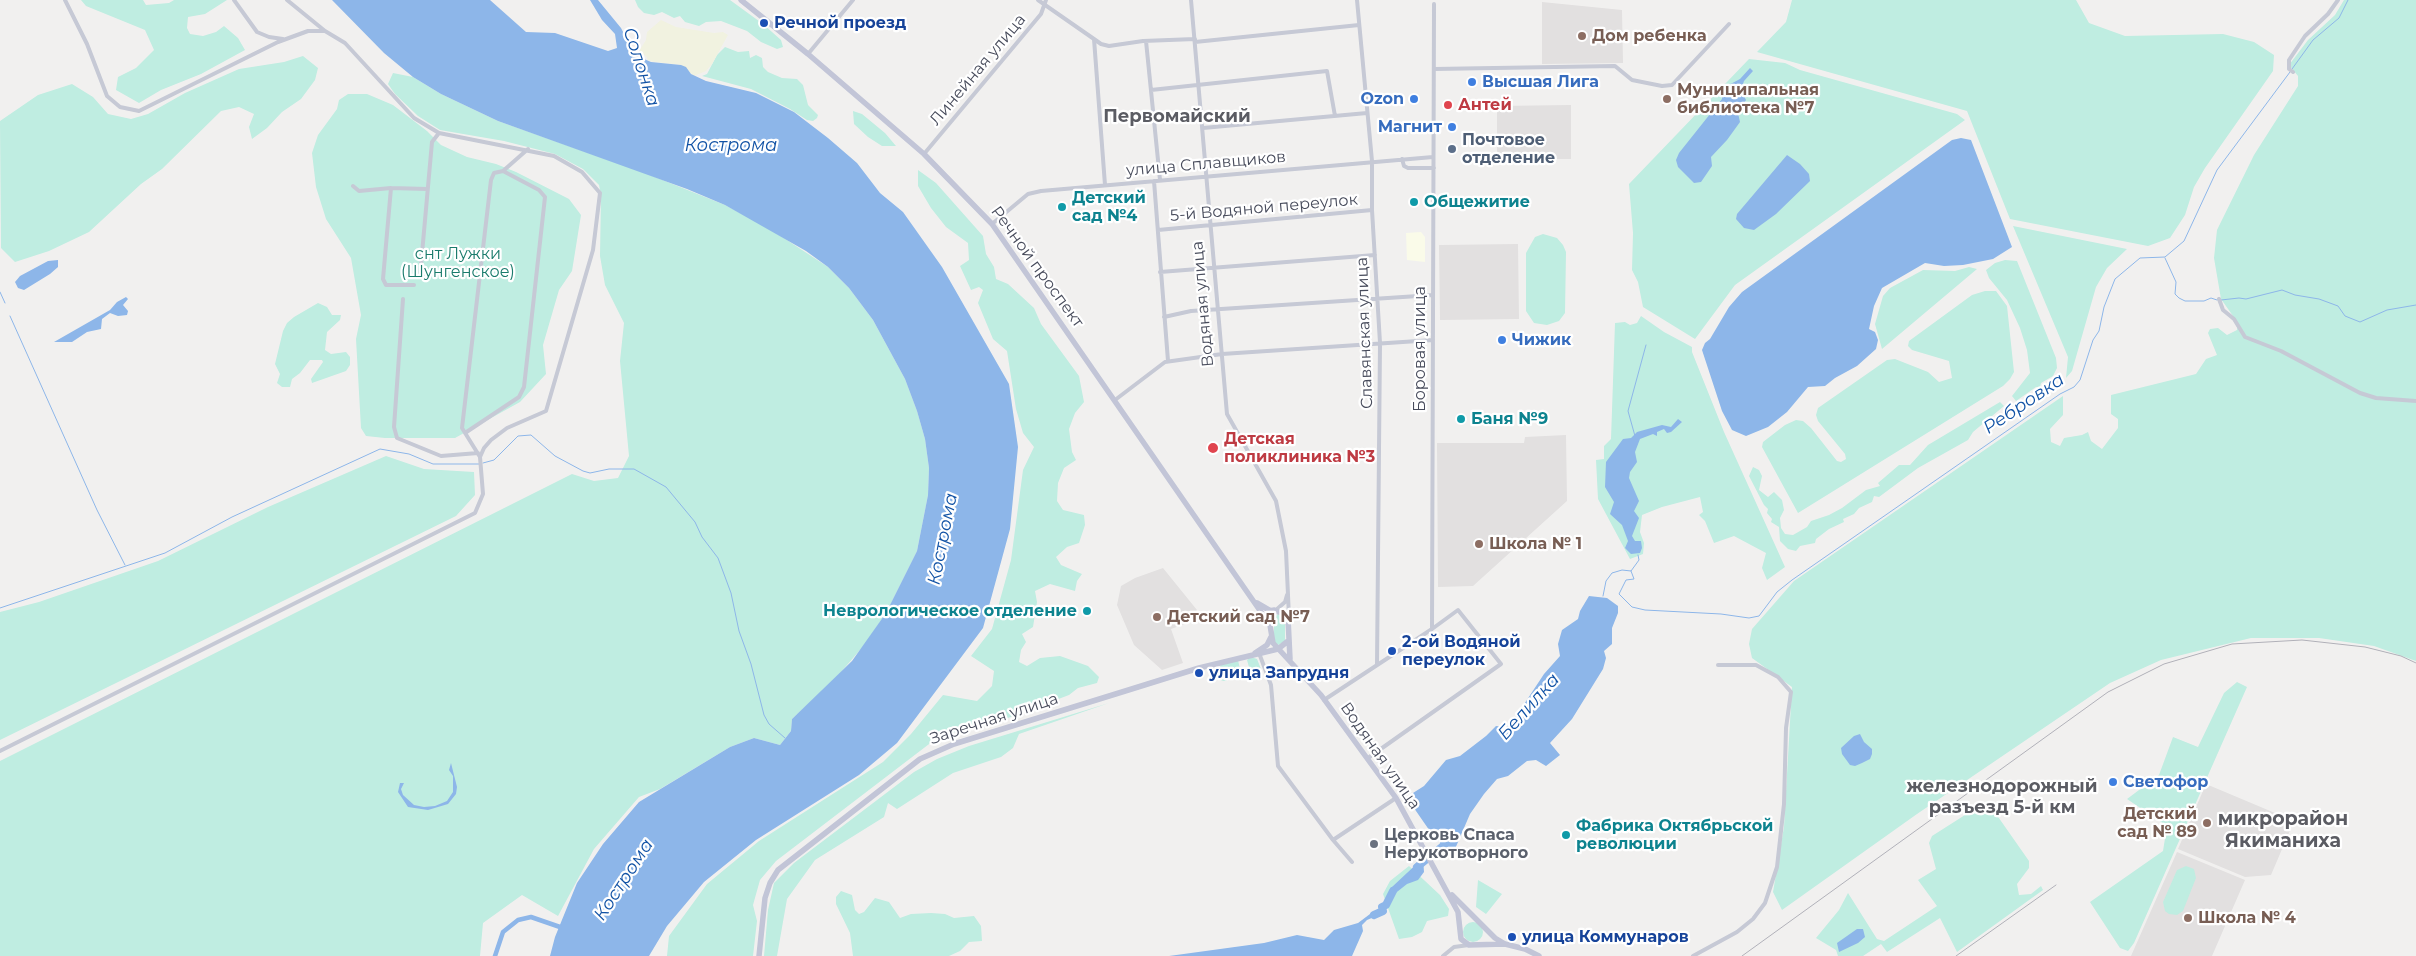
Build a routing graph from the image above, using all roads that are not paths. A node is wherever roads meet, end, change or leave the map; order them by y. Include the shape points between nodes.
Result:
1 (65, 0) edge
2 (234, 0) edge
3 (287, 0) edge
4 (741, 0) edge
5 (853, 0) edge
6 (1038, 0) edge
7 (1046, 0) edge
8 (1191, 0) edge
9 (1357, 0) edge
10 (2338, 0) edge
11 (1434, 4) dead end
12 (1044, 5) junction
13 (1729, 24) dead end
14 (1359, 25) junction
15 (325, 31) junction
16 (1094, 39) junction
17 (286, 40) junction
18 (1146, 41) junction
19 (1195, 41) junction
20 (808, 54) junction
21 (1434, 69) junction
22 (2291, 70) dead end
23 (1199, 85) junction
24 (1151, 90) junction
25 (1367, 113) junction
26 (1335, 116) junction
27 (1203, 128) junction
28 (439, 133) junction
29 (528, 149) junction
30 (924, 154) junction
31 (1433, 157) junction
32 (1402, 158) junction
33 (1372, 161) junction
34 (1434, 168) junction
35 (503, 172) junction
36 (1207, 176) junction
37 (1160, 180) junction
38 (1154, 181) junction
39 (353, 186) dead end
40 (1105, 186) junction
41 (391, 188) junction
42 (427, 189) junction
43 (1372, 210) junction
44 (992, 224) junction
45 (1210, 224) junction
46 (1158, 230) junction
47 (1376, 255) junction
48 (1213, 266) junction
49 (1160, 272) junction
50 (420, 276) dead end
51 (414, 285) dead end
52 (1433, 295) junction
53 (1378, 298) junction
54 (403, 299) dead end
55 (2219, 299) dead end
56 (1218, 309) junction
57 (1164, 317) junction
58 (1433, 340) junction
59 (1380, 343) junction
60 (1222, 354) junction
61 (1168, 361) junction
62 (1115, 400) junction
63 (2416, 401) edge
64 (465, 433) junction
65 (479, 455) junction
66 (1288, 593) junction
67 (1255, 601) junction
68 (1276, 610) junction
69 (1288, 618) junction
70 (1270, 625) junction
71 (1432, 629) junction
72 (1271, 637) junction
73 (1288, 641) junction
74 (1278, 649) junction
75 (1256, 654) junction
76 (1290, 660) junction
77 (1377, 665) junction
78 (1718, 665) dead end
79 (1324, 700) junction
80 (0, 751) edge
81 (1368, 758) junction
82 (1396, 798) junction
83 (1333, 840) junction
84 (1352, 862) dead end
85 (1446, 888) junction
86 (1476, 919) junction
87 (1461, 926) junction
88 (1486, 930) junction
89 (1459, 934) junction
90 (1478, 944) junction
91 (1505, 944) junction
92 (1469, 945) junction
93 (1454, 947) junction
94 (759, 956) edge
95 (1443, 956) edge
96 (1540, 956) edge
97 (1693, 956) edge

1 - 17 street via 87,44 107,96 120,107 139,111
2 - 17 street via 258,32
3 - 15 street
4 - 20 street, Речной проспект
5 - 20 street
6 - 12 street
7 - 12 street, Линейная улица
8 - 19 street, Водяная улица
9 - 14 street, Славянская улица
10 - 22 street via 2305,36 2289,60
11 - 21 street, Боровая улица
12 - 16 street
12 - 30 street, Линейная улица via 1041,14
13 - 21 street via 1672,85 1632,80 1615,66
14 - 19 street
14 - 25 street, Славянская улица
15 - 17 street via 308,31
15 - 28 street via 345,43 414,118
16 - 18 street via 1109,46
16 - 40 street
18 - 19 street
18 - 24 street
19 - 23 street, Водяная улица
20 - 30 street, Речной проспект
21 - 31 street, Боровая улица
23 - 24 street
23 - 26 street via 1327,71
23 - 27 street, Водяная улица
24 - 37 street
25 - 26 street
25 - 33 street, Славянская улица
26 - 27 street
27 - 36 street, Водяная улица
28 - 29 street
28 - 42 street via 432,142
29 - 35 street
29 - 65 street via 554,156 582,172 600,193 593,250 546,411 507,428 490,440
30 - 44 street, Речной проспект
31 - 32 street, улица Сплавщиков
31 - 34 street, Боровая улица
32 - 33 street, улица Сплавщиков
32 - 34 street via 1408,168
33 - 36 street, улица Сплавщиков
33 - 43 street, Славянская улица
34 - 52 street, Боровая улица
35 - 64 street via 494,174 491,180 462,428
35 - 64 street via 539,190 545,197 524,387 519,397
36 - 37 street, улица Сплавщиков
36 - 45 street, Водяная улица
37 - 38 street, улица Сплавщиков
38 - 40 street, улица Сплавщиков
38 - 46 street
39 - 41 street via 359,191
40 - 44 street, улица Сплавщиков via 1028,194
41 - 42 street
41 - 51 street via 383,279 386,285
42 - 50 street
43 - 45 street, 5-й Водяной переулок
43 - 47 street, Славянская улица
44 - 62 street, Речной проспект
45 - 46 street, 5-й Водяной переулок
45 - 48 street, Водяная улица
46 - 49 street
47 - 48 street
47 - 53 street, Славянская улица
48 - 49 street
48 - 56 street, Водяная улица
49 - 57 street
52 - 53 street
52 - 58 street, Боровая улица
53 - 56 street
53 - 59 street, Славянская улица
54 - 65 street via 394,427 397,438 441,456
55 - 63 street via 2245,338 2281,351 2360,393 2376,398
56 - 57 street
56 - 60 street, Водяная улица
57 - 61 street
58 - 59 street
58 - 71 street, Боровая улица
59 - 60 street
59 - 77 street, Славянская улица
60 - 61 street
60 - 66 street, Водяная улица via 1227,414 1276,501 1286,551
61 - 62 street
62 - 67 street, Речной проспект
64 - 65 street
65 - 80 street via 483,494 475,513
66 - 68 street via 1285,602
66 - 69 street, Водяная улица
67 - 68 street
67 - 70 street, Речной проспект
68 - 69 street via 1284,612
68 - 70 street
69 - 73 street
70 - 72 street
71 - 77 street
71 - 81 street via 1458,610 1501,664
72 - 74 street, Водяная улица
72 - 75 street
73 - 74 street
73 - 76 street
74 - 75 street, Заречная улица
74 - 76 street, Водяная улица
75 - 83 street via 1271,685 1278,766
75 - 94 street, Заречная улица via 963,741 920,758 778,870 765,898
76 - 79 street, Водяная улица
77 - 79 street
78 - 97 street via 1756,665 1778,677 1792,692 1786,728 1784,804 1777,867 1765,903 1737,932
79 - 81 street, Водяная улица
81 - 82 street, Водяная улица
82 - 83 street
82 - 85 street, Водяная улица
83 - 84 street
85 - 86 street
85 - 87 street
86 - 87 street via 1469,919
86 - 88 street
87 - 89 street
88 - 90 street via 1484,939
88 - 91 street
89 - 92 street
89 - 93 street
90 - 91 street
90 - 92 street
91 - 96 street
92 - 93 street
93 - 95 street

